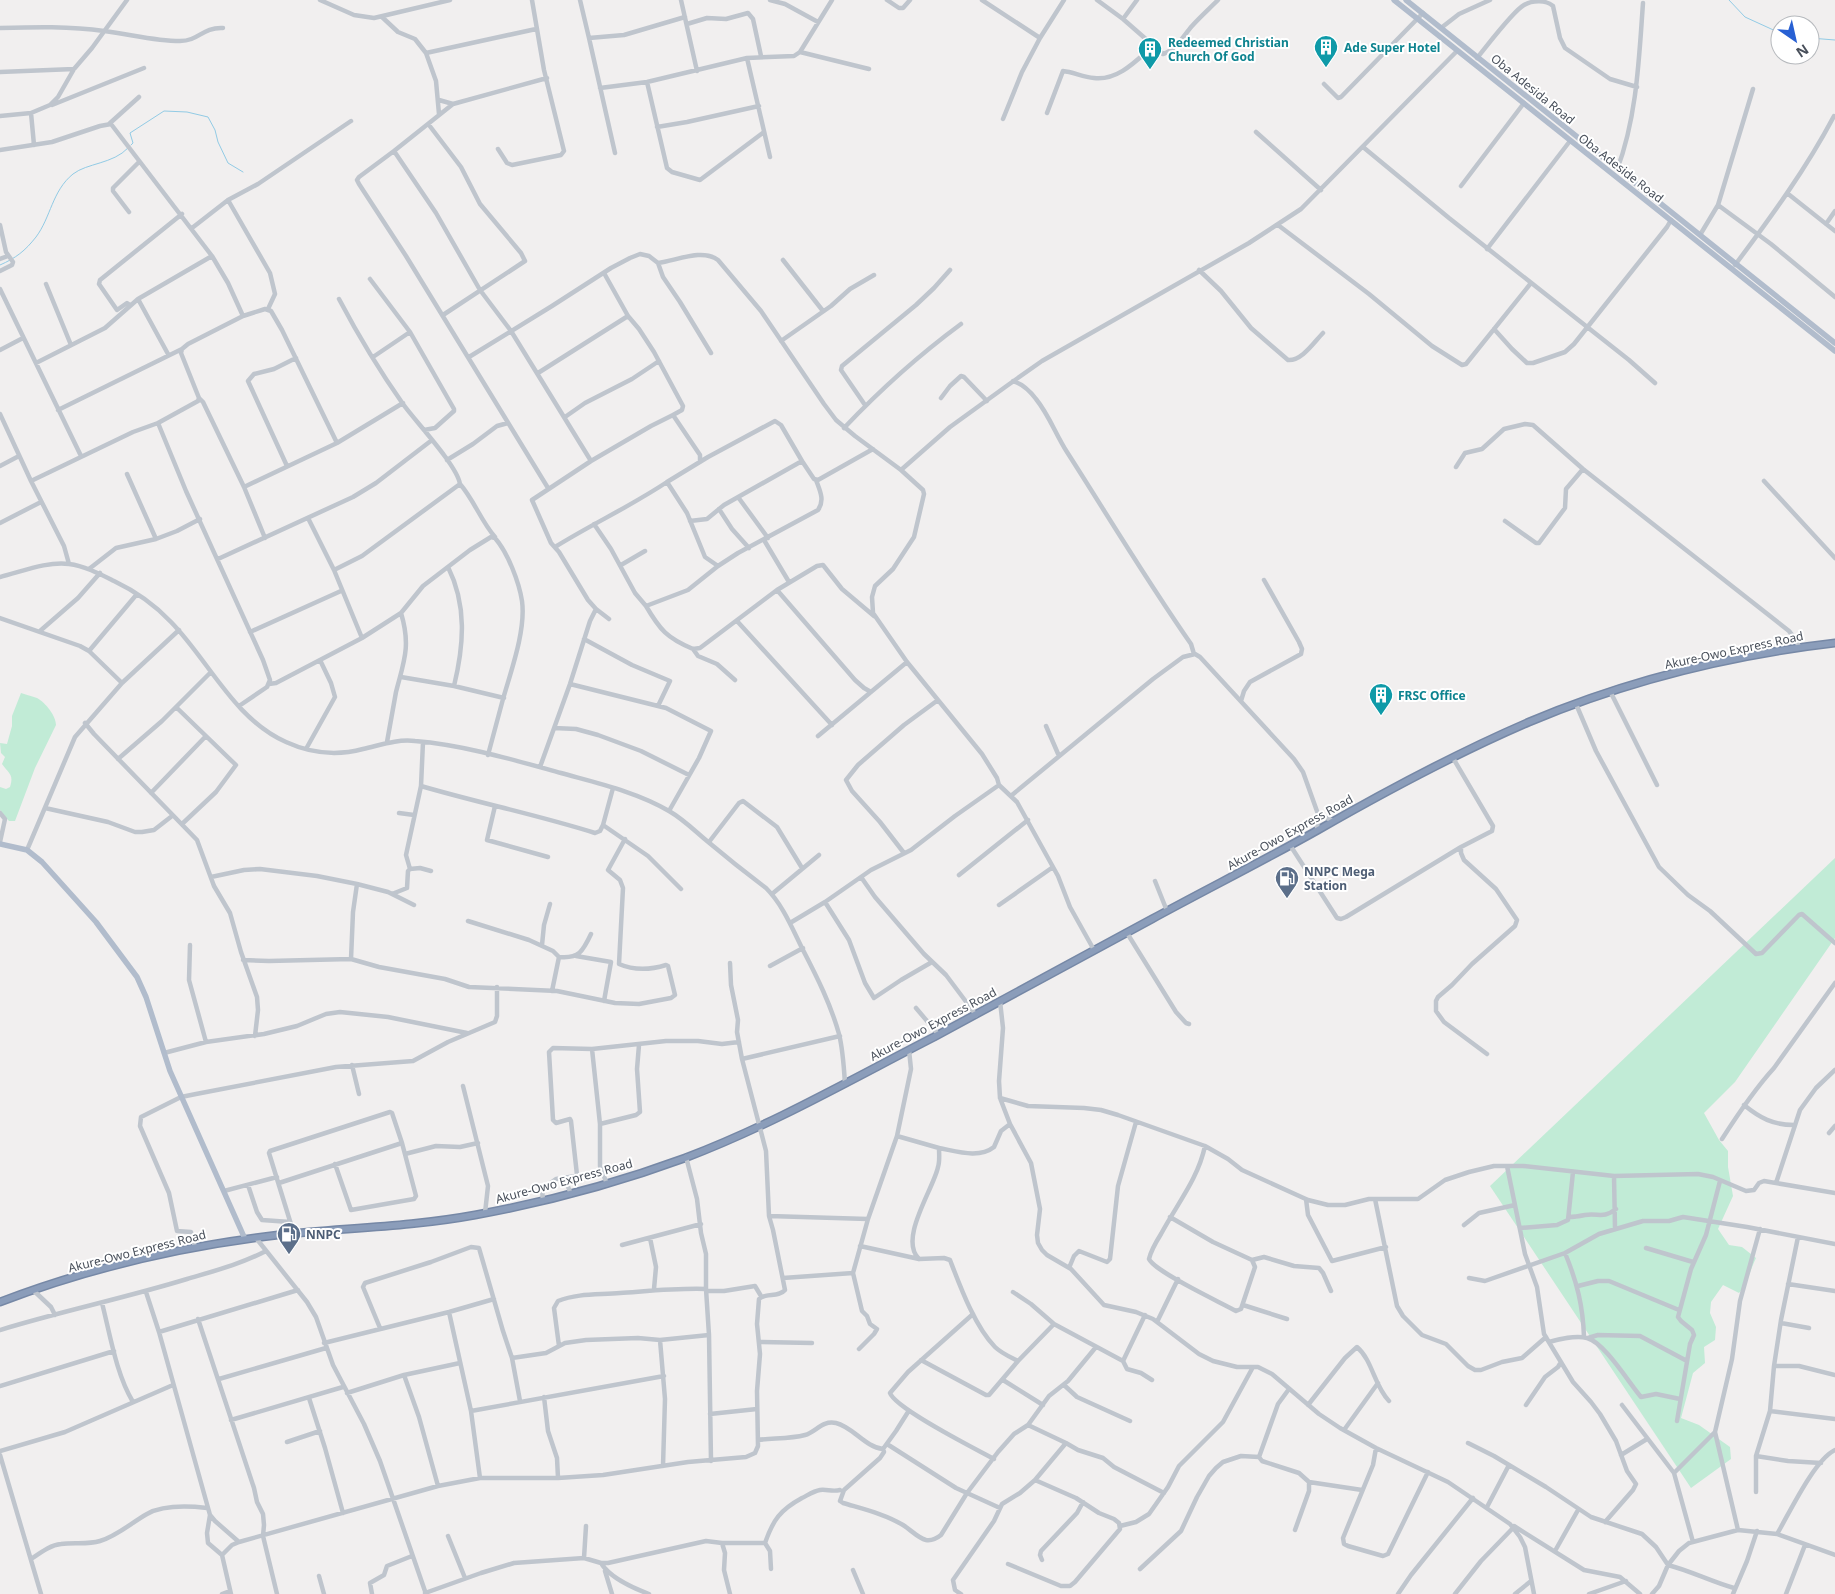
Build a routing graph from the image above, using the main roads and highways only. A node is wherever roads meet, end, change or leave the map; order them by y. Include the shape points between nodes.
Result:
1 (1394, 0) edge
2 (1406, 0) edge
3 (1734, 266) junction
4 (1819, 335) junction
5 (1835, 343) edge
6 (1835, 352) edge
7 (1835, 643) edge
8 (0, 843) edge
9 (245, 1239) junction
10 (0, 1302) edge

1 - 3 main road, Oba Adeside Road via 1672,222
2 - 3 main road, Oba Adesida Road via 1700,235
3 - 4 main road, Oba Adesida Road
4 - 5 main road, Oba Adesida Road
4 - 6 main road
7 - 9 highway, Akure-Owo Express Road via 1692,668 1532,721 1452,758 845,1084 760,1126 686,1157 608,1184 485,1213 392,1226
8 - 9 main road via 27,850 58,877 137,976 181,1097
9 - 10 highway, Akure-Owo Express Road via 122,1264

